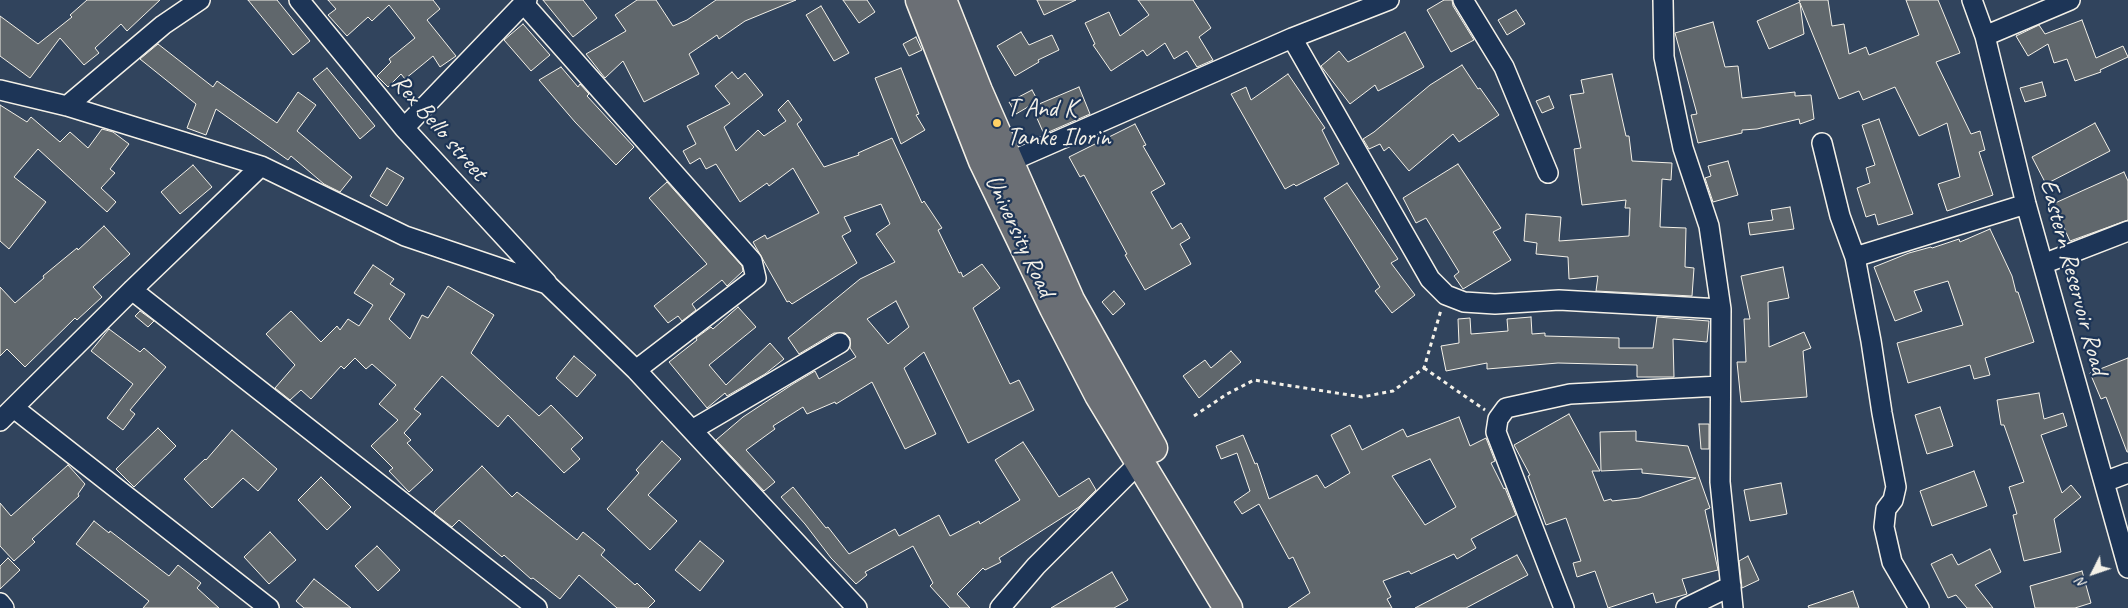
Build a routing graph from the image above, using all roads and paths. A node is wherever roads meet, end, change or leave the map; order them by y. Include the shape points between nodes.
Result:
1 (200, 0) edge
2 (298, 0) edge
3 (920, 0) edge
4 (942, 0) edge
5 (1389, 0) edge
6 (1463, 0) edge
7 (1663, 0) edge
8 (1972, 0) edge
9 (2070, 0) edge
10 (525, 2) edge
11 (1985, 36) junction
12 (1292, 38) junction
13 (0, 90) edge
14 (67, 106) junction
15 (404, 128) junction
16 (1822, 143) dead end
17 (1009, 162) junction
18 (261, 166) junction
19 (1548, 173) dead end
20 (2026, 204) junction
21 (2128, 232) edge
22 (1855, 257) junction
23 (2043, 264) junction
24 (547, 284) junction
25 (132, 290) junction
26 (1446, 296) junction
27 (1721, 309) junction
28 (840, 343) dead end
29 (1424, 368) junction
30 (636, 370) junction
31 (1720, 386) junction
32 (14, 408) junction
33 (1194, 416) dead end
34 (1498, 419) junction
35 (0, 421) edge
36 (692, 430) junction
37 (1146, 456) junction
38 (2128, 473) edge
39 (2104, 482) junction
40 (2128, 568) edge
41 (1731, 586) junction
42 (0, 603) edge
43 (4, 608) edge
44 (268, 608) edge
45 (537, 608) edge
46 (857, 608) edge
47 (1000, 608) edge
48 (1228, 608) edge
49 (1249, 608) edge
50 (1564, 608) edge
51 (1686, 608) edge
52 (1733, 608) edge
53 (1919, 608) edge

1 - 14 street via 163,25
2 - 15 street, Rex Bello street
3 - 37 main road, University Road via 992,178 1054,308 1100,395
4 - 17 main road, University Road
5 - 12 street
6 - 19 street via 1504,67
7 - 27 street via 1664,57 1683,148 1709,226
8 - 11 street, Eastern Reservoir Road
9 - 11 street
10 - 15 street
10 - 30 street via 752,261 756,278
11 - 20 street, Eastern Reservoir Road
12 - 17 street
12 - 26 street via 1430,279
13 - 14 street
14 - 18 street
15 - 24 street, Rex Bello street
16 - 22 street via 1840,216
17 - 37 main road, University Road via 1070,300
18 - 24 street via 405,236
18 - 25 street
20 - 22 street
20 - 23 street, Eastern Reservoir Road
21 - 23 street
22 - 53 street via 1896,487 1893,500 1886,508 1884,527 1892,562
23 - 39 street, Eastern Reservoir Road
24 - 30 street, Rex Bello street
25 - 32 street
25 - 45 street
26 - 27 street via 1464,302 1495,304 1559,300
26 - 29 path
27 - 31 street
28 - 36 street
29 - 33 path via 1392,392 1362,397 1254,380
29 - 34 path
30 - 36 street, Rex Bello street
31 - 34 street via 1570,394 1506,408
31 - 41 street via 1720,482
32 - 35 street
32 - 44 street
34 - 50 street via 1496,432
36 - 46 street, Rex Bello street
37 - 47 street via 1036,566
37 - 48 main road, University Road
37 - 49 main road, University Road
38 - 39 street
39 - 40 street, Eastern Reservoir Road
41 - 51 street
41 - 52 street
42 - 43 street

